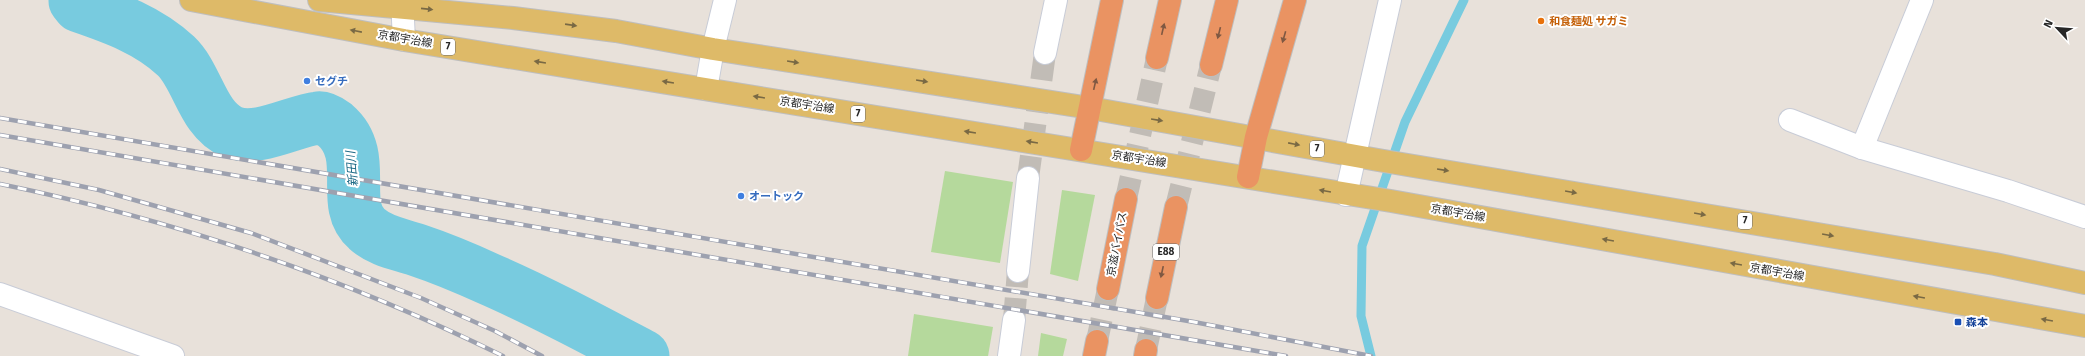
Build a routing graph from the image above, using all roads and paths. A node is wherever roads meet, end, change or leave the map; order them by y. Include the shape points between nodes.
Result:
1 (191, 0) edge
2 (319, 0) edge
3 (725, 0) edge
4 (1056, 0) edge
5 (1112, 0) edge
6 (1170, 0) edge
7 (1227, 0) edge
8 (1295, 0) edge
9 (1390, 0) edge
10 (1922, 0) edge
11 (403, 4) edge
12 (404, 40) junction
13 (713, 49) junction
14 (1045, 53) tunnel mouth
15 (1157, 58) tunnel mouth
16 (1211, 65) tunnel mouth
17 (706, 89) junction
18 (1090, 108) junction
19 (1790, 120) dead end
20 (1256, 137) junction
21 (1862, 148) junction
22 (1081, 150) junction
23 (1355, 156) junction
24 (1028, 178) tunnel mouth
25 (1248, 178) junction
26 (1355, 196) junction
27 (1126, 199) tunnel mouth
28 (1176, 207) tunnel mouth
29 (2085, 217) edge
30 (1018, 270) tunnel mouth
31 (2085, 283) edge
32 (1108, 289) tunnel mouth
33 (0, 294) edge
34 (1157, 298) tunnel mouth
35 (1014, 320) tunnel mouth
36 (2085, 326) edge
37 (173, 356) edge
38 (1009, 356) edge

12 -> 1 main road, 京都宇治線 / 7
2 - 11 main road, 7
3 - 13 street
4 - 14 street
18 -> 5 highway
15 -> 6 highway
7 -> 16 highway
8 -> 20 highway
9 - 23 street
10 - 21 street
11 - 12 street
11 -> 13 main road, 7 via 616,31
17 -> 12 main road, 京都宇治線 / 7
13 - 17 street
13 -> 18 main road, 7
22 -> 17 main road, 京都宇治線 / 7
18 -> 20 main road, 7
18 - 22 highway
19 - 21 street
20 -> 23 main road, 7
20 - 25 highway
21 - 29 street via 2008,191
22 - 25 main road, 京都宇治線 / 7
23 - 26 street
23 -> 31 main road, 7 via 1988,263
24 - 30 street
26 -> 25 main road, 京都宇治線 / 7
36 -> 26 main road, 京都宇治線 / 7
27 - 32 highway, 京滋バイパス
28 -> 34 highway, E88
33 - 37 street
35 - 38 street

